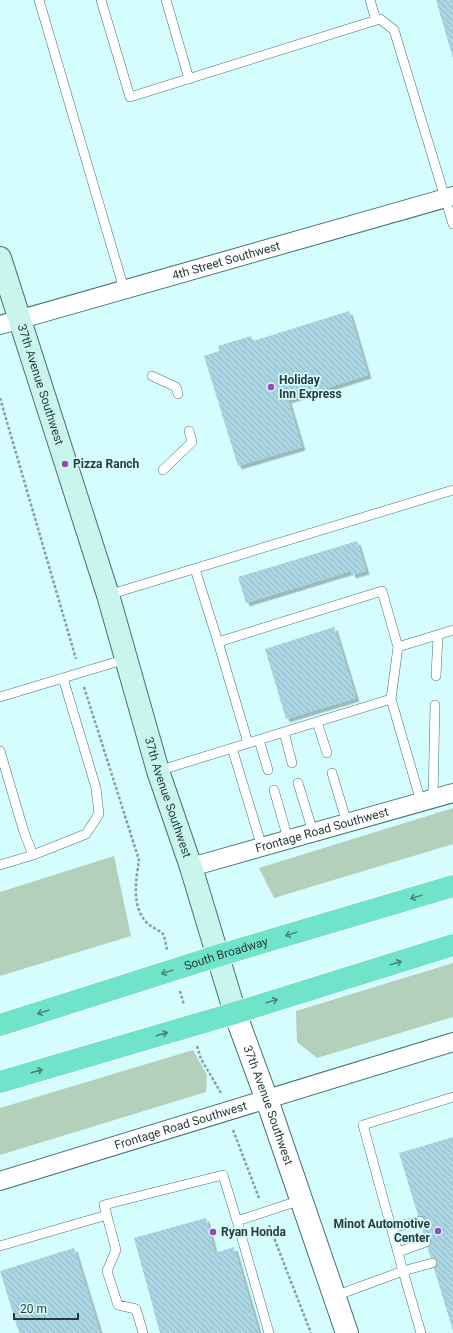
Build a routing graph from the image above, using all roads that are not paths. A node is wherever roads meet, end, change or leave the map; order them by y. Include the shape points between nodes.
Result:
1 (39, 0) edge
2 (101, 0) edge
3 (166, 0) edge
4 (370, 0) edge
5 (376, 20) junction
6 (189, 79) junction
7 (449, 198) edge
8 (453, 224) edge
9 (0, 258) edge
10 (124, 289) junction
11 (9, 322) edge
12 (152, 376) dead end
13 (178, 394) dead end
14 (189, 432) dead end
15 (163, 470) dead end
16 (453, 490) edge
17 (195, 568) junction
18 (108, 595) junction
19 (453, 630) edge
20 (438, 634) junction
21 (218, 642) junction
22 (398, 646) junction
23 (126, 659) junction
24 (436, 676) dead end
25 (63, 678) junction
26 (0, 698) edge
27 (391, 700) junction
28 (435, 705) dead end
29 (317, 722) junction
30 (284, 732) junction
31 (259, 740) junction
32 (248, 743) junction
33 (232, 748) junction
34 (0, 750) edge
35 (326, 753) dead end
36 (292, 763) dead end
37 (268, 770) dead end
38 (158, 771) junction
39 (332, 773) dead end
40 (4, 777) edge
41 (298, 783) dead end
42 (274, 790) dead end
43 (453, 793) edge
44 (427, 800) junction
45 (347, 823) junction
46 (313, 832) junction
47 (288, 839) junction
48 (262, 847) junction
49 (33, 855) junction
50 (0, 865) edge
51 (191, 866) junction
52 (453, 886) edge
53 (453, 945) edge
54 (217, 956) junction
55 (235, 1013) junction
56 (0, 1025) edge
57 (453, 1042) edge
58 (0, 1082) edge
59 (453, 1097) edge
60 (267, 1100) junction
61 (0, 1181) edge
62 (301, 1200) junction
63 (107, 1215) junction
64 (237, 1221) junction
65 (420, 1221) dead end
66 (391, 1228) junction
67 (426, 1242) dead end
68 (0, 1246) edge
69 (398, 1252) junction
70 (432, 1263) dead end
71 (402, 1271) junction
72 (335, 1296) junction
73 (143, 1333) edge
74 (269, 1333) edge
75 (346, 1333) edge
76 (421, 1333) edge

1 - 10 lane
2 - 6 lane via 130,97
3 - 6 lane
4 - 5 lane
5 - 6 lane
5 - 7 lane via 380,19 394,30
7 - 8 lane
7 - 10 street, 4th Street Southwest
9 - 11 main road, 37th Avenue Southwest
10 - 11 street, 4th Street Southwest
11 - 18 main road, 37th Avenue Southwest
12 - 13 lane via 176,387
14 - 15 lane via 192,442
16 - 17 lane
17 - 18 lane
17 - 21 lane
18 - 23 main road, 37th Avenue Southwest
19 - 20 lane
20 - 22 lane
20 - 24 lane
21 - 22 lane via 382,591
21 - 32 lane
22 - 27 lane
23 - 25 lane
23 - 38 main road, 37th Avenue Southwest
25 - 26 lane
25 - 49 lane via 96,788 99,814 86,834
27 - 29 lane
27 - 44 lane
28 - 44 lane
29 - 30 lane
29 - 35 lane
30 - 31 lane
30 - 36 lane
31 - 32 lane
31 - 37 lane
32 - 33 lane
33 - 38 lane
33 - 48 lane
34 - 40 lane
38 - 51 main road, 37th Avenue Southwest
39 - 45 lane
40 - 49 lane
41 - 46 lane
42 - 47 lane
43 - 44 street, Frontage Road Southwest
44 - 45 street, Frontage Road Southwest
45 - 46 street, Frontage Road Southwest
46 - 47 street, Frontage Road Southwest
47 - 48 street, Frontage Road Southwest
48 - 51 street, Frontage Road Southwest
49 - 50 lane
51 - 54 main road, 37th Avenue Southwest
52 -> 54 highway, South Broadway
55 -> 53 highway
54 - 55 main road, 37th Avenue Southwest
54 -> 56 highway, South Broadway
58 -> 55 highway
55 - 60 street, 37th Avenue Southwest
57 - 60 street, Frontage Road Southwest
59 - 66 lane via 363,1125
60 - 61 street, Frontage Road Southwest
60 - 62 street, 37th Avenue Southwest
62 - 64 lane
62 - 72 street, 37th Avenue Southwest
63 - 64 lane via 104,1205 223,1175
63 - 68 lane
63 - 73 lane via 116,1250 107,1271 118,1305 136,1309
64 - 74 lane
65 - 66 lane
66 - 69 lane
67 - 69 lane
69 - 71 lane
70 - 71 lane
71 - 72 lane
71 - 76 lane
72 - 75 street, 37th Avenue Southwest

